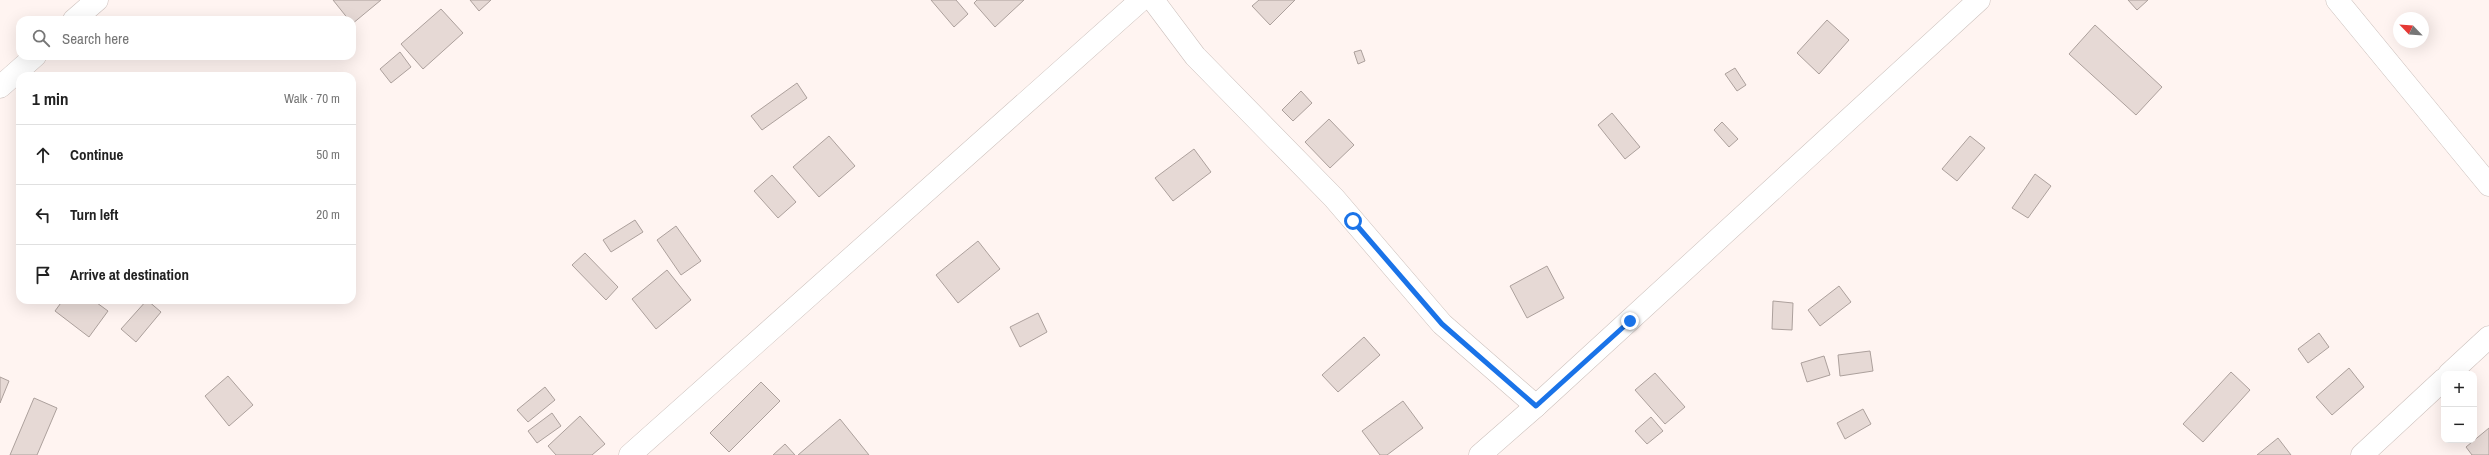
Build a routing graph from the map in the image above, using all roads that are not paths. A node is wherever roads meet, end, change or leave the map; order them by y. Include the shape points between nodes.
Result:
1 (97, 0) edge
2 (1141, 0) edge
3 (1153, 0) edge
4 (1980, 0) edge
5 (2337, 0) edge
6 (79, 16) edge
7 (30, 60) edge
8 (17, 72) edge
9 (16, 73) edge
10 (0, 87) edge
11 (2489, 185) edge
12 (2489, 337) edge
13 (2452, 371) edge
14 (2441, 382) edge
15 (1536, 406) junction
16 (630, 455) edge
17 (1480, 455) edge
18 (2362, 455) edge

1 - 6 street
2 - 16 street
3 - 15 street via 1195,56 1334,198 1442,324
4 - 15 street
5 - 11 street
7 - 8 street
9 - 10 street
12 - 13 street
14 - 18 street
15 - 17 street

